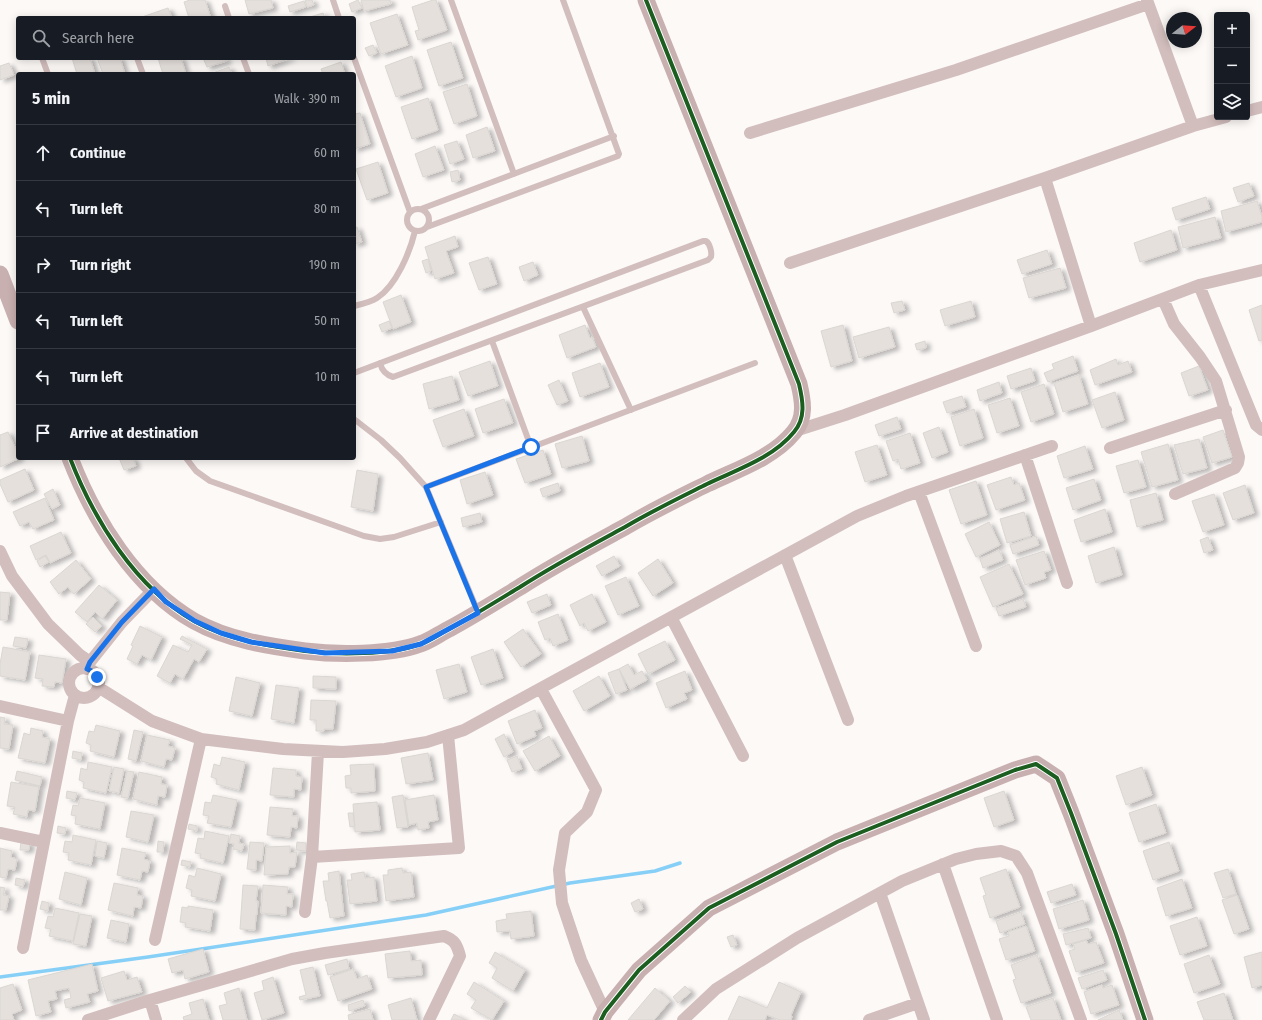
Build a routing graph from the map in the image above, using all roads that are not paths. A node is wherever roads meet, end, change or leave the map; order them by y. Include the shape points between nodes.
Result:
1 (332, 0) edge
2 (451, 0) edge
3 (564, 0) edge
4 (646, 0) edge
5 (1148, 2) edge
6 (225, 6) dead end
7 (228, 16) edge
8 (338, 16) edge
9 (43, 60) edge
10 (138, 60) edge
11 (244, 60) edge
12 (355, 60) edge
13 (47, 72) edge
14 (142, 72) edge
15 (248, 72) edge
16 (1262, 107) edge
17 (1250, 110) edge
18 (1215, 120) edge
19 (1193, 126) junction
20 (750, 133) dead end
21 (614, 136) junction
22 (514, 174) junction
23 (1045, 178) junction
24 (421, 209) junction
25 (410, 212) junction
26 (427, 227) junction
27 (415, 231) junction
28 (790, 263) dead end
29 (1262, 270) edge
30 (0, 274) edge
31 (1199, 285) junction
32 (1163, 298) junction
33 (356, 305) edge
34 (582, 307) junction
35 (16, 316) edge
36 (1091, 326) junction
37 (492, 341) junction
38 (380, 363) junction
39 (755, 363) dead end
40 (356, 372) edge
41 (631, 410) junction
42 (1226, 410) junction
43 (356, 421) edge
44 (1262, 430) edge
45 (795, 431) junction
46 (1052, 446) dead end
47 (531, 447) junction
48 (1110, 448) dead end
49 (1025, 455) junction
50 (71, 460) edge
51 (188, 460) edge
52 (426, 487) junction
53 (919, 492) junction
54 (1175, 494) dead end
55 (441, 522) junction
56 (0, 551) edge
57 (785, 555) junction
58 (0, 574) edge
59 (12, 576) junction
60 (1068, 583) dead end
61 (154, 589) junction
62 (478, 613) junction
63 (671, 617) junction
64 (976, 646) dead end
65 (88, 665) junction
66 (98, 687) junction
67 (541, 688) junction
68 (76, 695) junction
69 (0, 706) edge
70 (848, 720) dead end
71 (68, 721) junction
72 (448, 735) junction
73 (201, 740) junction
74 (318, 752) junction
75 (743, 756) dead end
76 (0, 833) edge
77 (44, 842) junction
78 (312, 856) junction
79 (943, 864) junction
80 (880, 893) junction
81 (305, 912) dead end
82 (154, 940) dead end
83 (23, 948) dead end
84 (150, 1000) junction
85 (918, 1003) junction
86 (603, 1016) edge
87 (687, 1018) edge
88 (88, 1020) edge
89 (156, 1020) edge
90 (429, 1020) edge
91 (869, 1020) edge
92 (924, 1020) edge
93 (997, 1020) edge
94 (1081, 1020) edge
95 (1145, 1020) edge

1 - 8 lane
2 - 22 lane
3 - 21 lane
4 - 45 street via 799,384 803,401 802,417
5 - 19 street
5 - 20 street via 956,70
6 - 7 lane
9 - 13 lane
10 - 14 lane
11 - 15 lane
12 - 25 lane
16 - 17 street
18 - 19 street
19 - 23 street
21 - 22 lane
21 - 26 lane via 620,152 618,156
22 - 24 lane
23 - 28 street
23 - 36 street
24 - 25 lane
24 - 26 lane via 429,216
25 - 27 lane via 406,221
26 - 27 lane
27 - 33 lane via 405,259 385,291 377,298
29 - 31 street
30 - 35 street
31 - 32 street
31 - 44 street via 1256,425
32 - 36 street
32 - 42 street via 1174,324 1216,381
34 - 37 lane
34 - 38 lane via 708,260 711,257 708,243 706,241
34 - 41 lane
36 - 45 street
37 - 38 lane via 394,377 388,376
37 - 47 lane
38 - 40 lane
39 - 41 lane
41 - 47 lane
42 - 48 street
42 - 54 street via 1239,457 1235,468
43 - 52 lane via 381,440
45 - 62 street via 780,446 758,460 660,507 537,576
46 - 49 street
47 - 52 lane
49 - 53 street
49 - 60 street
50 - 61 street via 81,486 103,527 135,570
51 - 55 lane via 196,471 210,481 364,536 380,539 394,537
52 - 55 lane
53 - 57 street via 857,516
53 - 64 street
55 - 62 lane
56 - 59 street
57 - 63 street
57 - 70 street
58 - 59 street
59 - 65 street via 48,624
61 - 62 street via 166,602 190,618 221,633 251,642 325,653 392,651 421,644
61 - 65 street via 122,622
63 - 67 street
63 - 75 street
65 - 66 street via 97,677
65 - 68 street via 75,671 69,679 70,690
66 - 68 street via 88,698
66 - 73 street via 152,721
67 - 72 street via 464,730
67 - 86 street via 596,790 587,812 565,833 559,870 562,903
68 - 71 street
69 - 71 street
71 - 77 street
72 - 74 street via 427,742 385,749
72 - 78 street via 459,848
73 - 74 street
73 - 82 street
74 - 78 street
76 - 77 street
77 - 83 street
78 - 81 street
79 - 80 street
79 - 93 street
79 - 94 street via 976,854 1001,851 1016,856 1027,873
80 - 85 street
80 - 87 street via 796,938 716,989
84 - 88 street
84 - 89 street
84 - 90 street via 292,960 444,936 452,939 458,946 460,956
85 - 91 street
85 - 92 street
86 - 95 street via 639,970 709,908 837,842 1015,770 1036,764 1057,778 1116,934

